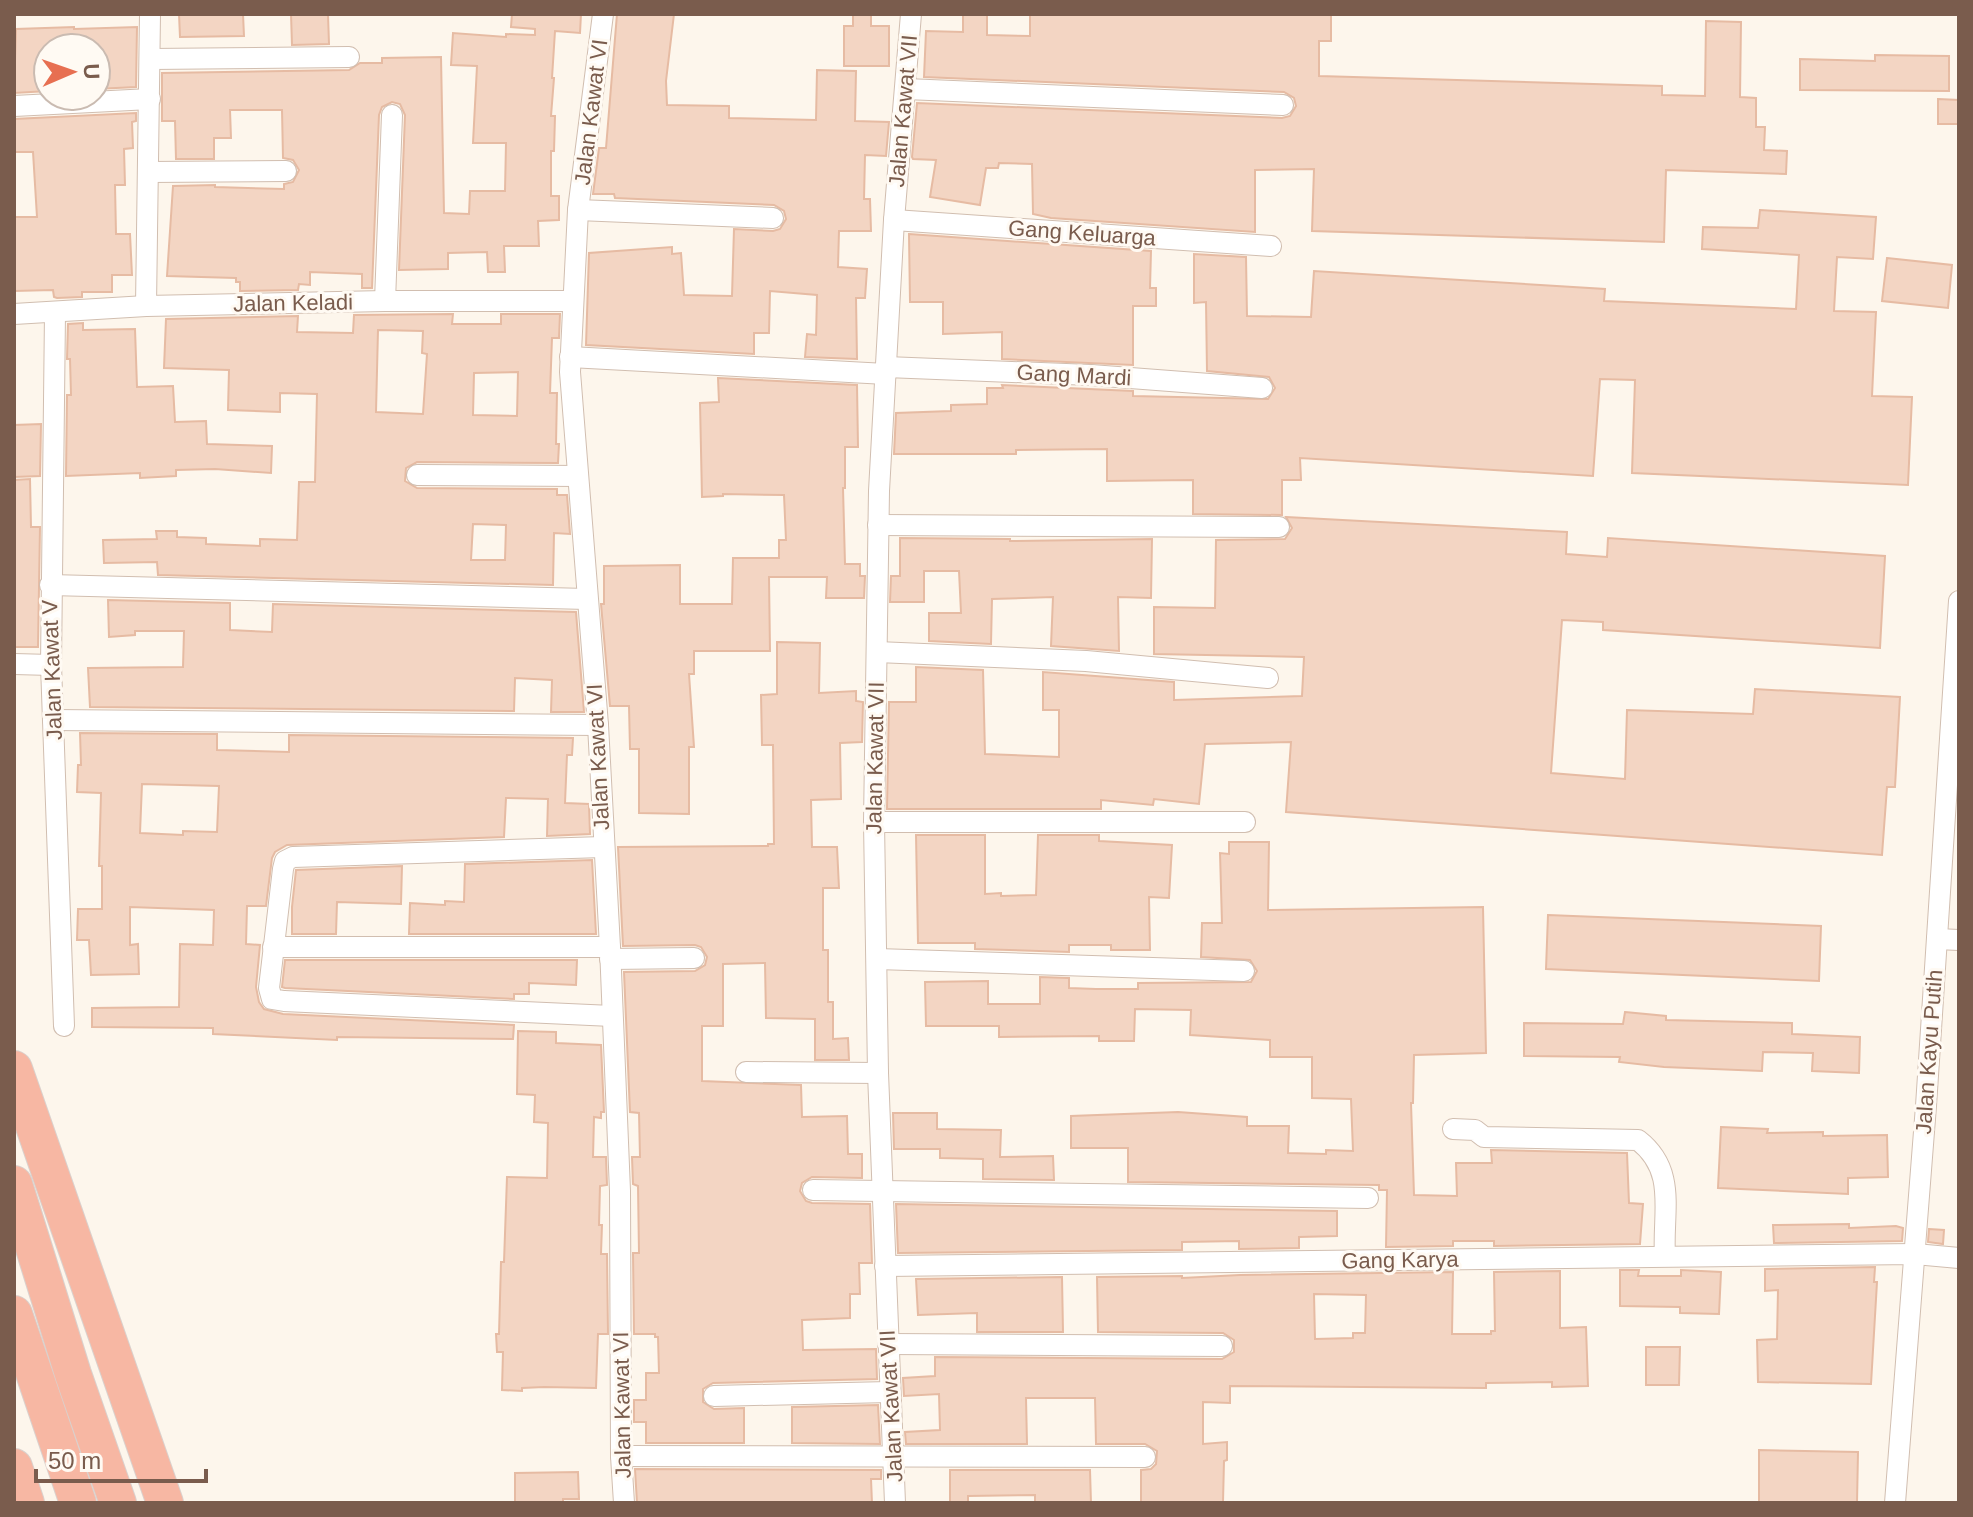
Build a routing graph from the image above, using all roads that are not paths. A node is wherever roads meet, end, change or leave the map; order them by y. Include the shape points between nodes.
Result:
1 (150, 14) edge
2 (603, 14) edge
3 (911, 14) edge
4 (349, 57) dead end
5 (151, 59) junction
6 (906, 89) junction
7 (150, 99) junction
8 (1283, 105) dead end
9 (14, 106) edge
10 (392, 115) dead end
11 (286, 171) dead end
12 (149, 172) junction
13 (578, 210) junction
14 (773, 218) dead end
15 (894, 220) junction
16 (1271, 246) dead end
17 (385, 301) junction
18 (572, 301) junction
19 (146, 306) junction
20 (55, 313) junction
21 (14, 314) edge
22 (570, 357) junction
23 (886, 370) junction
24 (1262, 388) dead end
25 (417, 475) dead end
26 (578, 476) junction
27 (878, 525) junction
28 (1279, 527) dead end
29 (50, 585) junction
30 (587, 599) junction
31 (1959, 601) edge
32 (877, 652) junction
33 (14, 664) edge
34 (51, 665) junction
35 (1268, 678) dead end
36 (53, 720) junction
37 (598, 725) junction
38 (1955, 726) edge
39 (874, 822) junction
40 (1245, 822) dead end
41 (603, 847) junction
42 (1937, 939) junction
43 (1959, 940) edge
44 (273, 947) junction
45 (610, 953) junction
46 (694, 958) dead end
47 (877, 959) junction
48 (1244, 971) dead end
49 (612, 1016) junction
50 (64, 1026) dead end
51 (14, 1069) edge
52 (746, 1072) dead end
53 (878, 1073) junction
54 (1453, 1129) dead end
55 (14, 1184) edge
56 (813, 1190) dead end
57 (884, 1190) junction
58 (1368, 1198) dead end
59 (1915, 1254) junction
60 (1665, 1256) junction
61 (1959, 1258) edge
62 (885, 1266) junction
63 (14, 1314) edge
64 (888, 1344) junction
65 (1222, 1346) dead end
66 (889, 1392) junction
67 (714, 1396) dead end
68 (621, 1456) junction
69 (893, 1457) junction
70 (1145, 1457) dead end
71 (14, 1467) edge
72 (26, 1503) edge
73 (78, 1503) edge
74 (118, 1503) edge
75 (165, 1503) edge
76 (624, 1503) edge
77 (895, 1503) edge
78 (1895, 1503) edge

1 - 5 street
2 - 13 street, Jalan Kawat VI
3 - 6 street, Jalan Kawat VII
4 - 5 street
5 - 7 street
6 - 8 street
6 - 15 street, Jalan Kawat VII
7 - 9 street
7 - 12 street
10 - 17 street
11 - 12 street
12 - 19 street
13 - 14 street
13 - 18 street, Jalan Kawat VI
15 - 16 street, Gang Keluarga
15 - 23 street, Jalan Kawat VII
17 - 18 street, Jalan Keladi
17 - 19 street, Jalan Keladi
18 - 22 street, Jalan Kawat VI
19 - 20 street, Jalan Keladi
20 - 21 street, Jalan Keladi
20 - 29 street, Jalan Kawat V
22 - 23 street, Gang Mardi
22 - 26 street, Jalan Kawat VI
23 - 24 street, Gang Mardi via 1091,375
23 - 27 street, Jalan Kawat VII
25 - 26 street
26 - 30 street, Jalan Kawat VI
27 - 28 street
27 - 32 street, Jalan Kawat VII
29 - 30 street
29 - 34 street, Jalan Kawat V
30 - 37 street, Jalan Kawat VI
31 - 38 street, Jalan Kayu Putih
32 - 35 street via 1086,661
32 - 39 street, Jalan Kawat VII
33 - 34 street
34 - 36 street, Jalan Kawat V
36 - 37 street
36 - 50 street, Jalan Kawat V
37 - 41 street, Jalan Kawat VI
38 - 42 street, Jalan Kayu Putih
39 - 40 street
39 - 47 street, Jalan Kawat VII
41 - 44 street via 293,857 283,869
41 - 45 street, Jalan Kawat VI
42 - 43 street
42 - 59 street, Jalan Kayu Putih
44 - 45 street
44 - 49 street via 272,999
45 - 46 street
45 - 49 street, Jalan Kawat VI
47 - 48 street
47 - 53 street, Jalan Kawat VII
49 - 68 street, Jalan Kawat VI via 620,1191
51 - 75 highway
52 - 53 street
53 - 57 street, Jalan Kawat VII
54 - 60 street via 1475,1130 1484,1137 1638,1140 1664,1176
55 - 74 highway
56 - 57 street
57 - 58 street
57 - 62 street, Jalan Kawat VII
59 - 60 street, Gang Karya
59 - 61 street, Gang Karya
59 - 78 street, Jalan Kayu Putih
60 - 62 street, Gang Karya
62 - 64 street, Jalan Kawat VII
63 - 73 highway
64 - 65 street
64 - 66 street, Jalan Kawat VII
66 - 67 street
66 - 69 street, Jalan Kawat VII
68 - 69 street
68 - 76 street, Jalan Kawat VI
69 - 70 street
69 - 77 street, Jalan Kawat VII
71 - 72 highway

